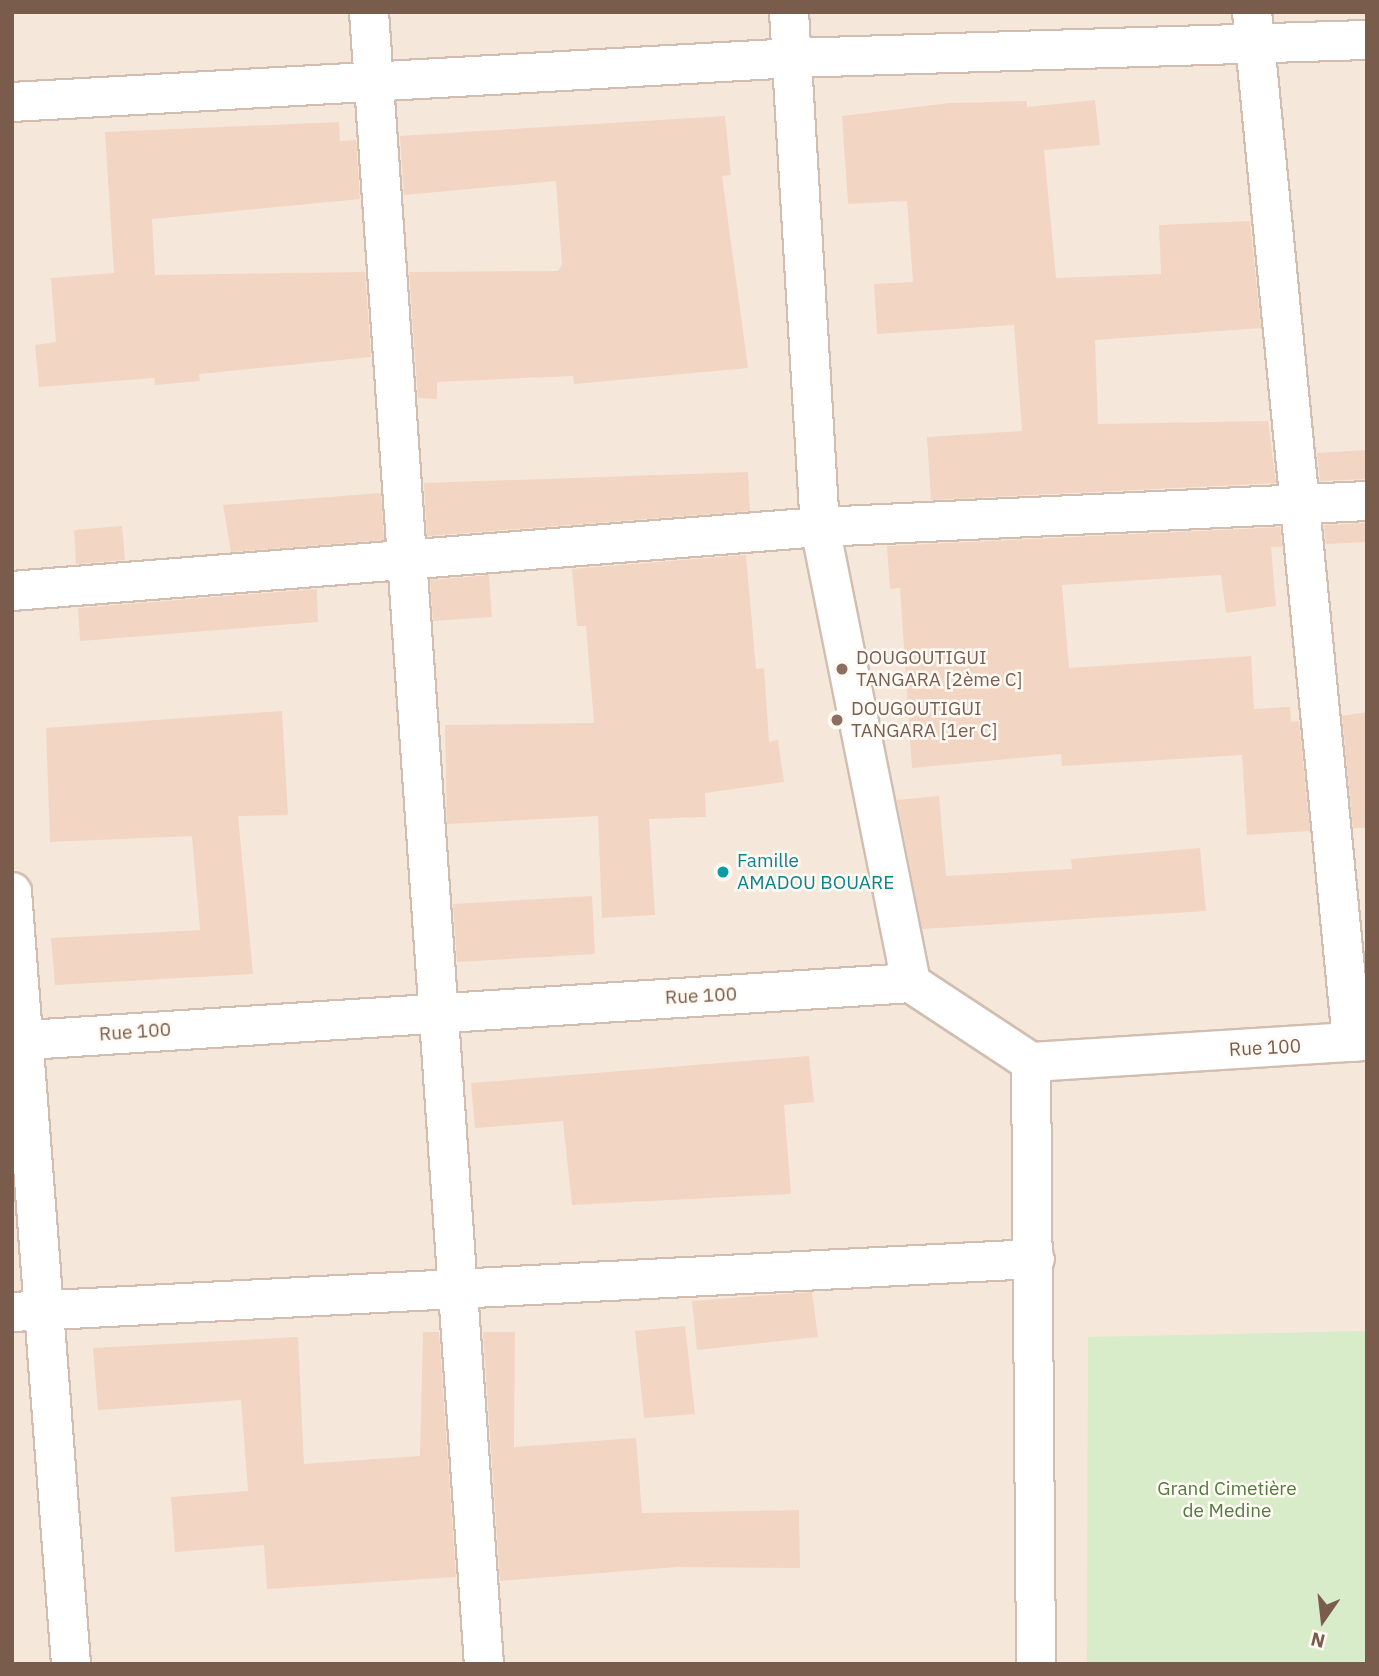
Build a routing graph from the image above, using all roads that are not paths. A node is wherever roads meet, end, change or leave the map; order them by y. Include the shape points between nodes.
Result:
1 (369, 12) edge
2 (789, 12) edge
3 (1252, 30) edge
4 (1367, 40) edge
5 (793, 58) junction
6 (374, 82) junction
7 (12, 102) edge
8 (1367, 500) edge
9 (1298, 505) junction
10 (820, 527) junction
11 (407, 563) junction
12 (12, 591) edge
13 (12, 892) edge
14 (911, 983) junction
15 (439, 1012) junction
16 (18, 1040) edge
17 (1359, 1042) edge
18 (1031, 1062) junction
19 (1035, 1258) junction
20 (457, 1287) junction
21 (28, 1311) edge
22 (71, 1664) edge
23 (484, 1664) edge
24 (1036, 1664) edge

1 - 6 street
2 - 5 street
3 - 4 street
3 - 5 street
3 - 9 street
5 - 6 street
5 - 10 street
6 - 7 street
6 - 11 street
8 - 9 street
9 - 10 street
9 - 17 street
10 - 11 street
10 - 14 street
11 - 12 street
11 - 15 street
13 - 16 street
14 - 15 street, Rue 100
14 - 18 street
15 - 16 street, Rue 100
15 - 20 street
16 - 21 street
17 - 18 street, Rue 100
18 - 19 street
19 - 20 street
19 - 24 street
20 - 21 street
20 - 23 street
21 - 22 street

